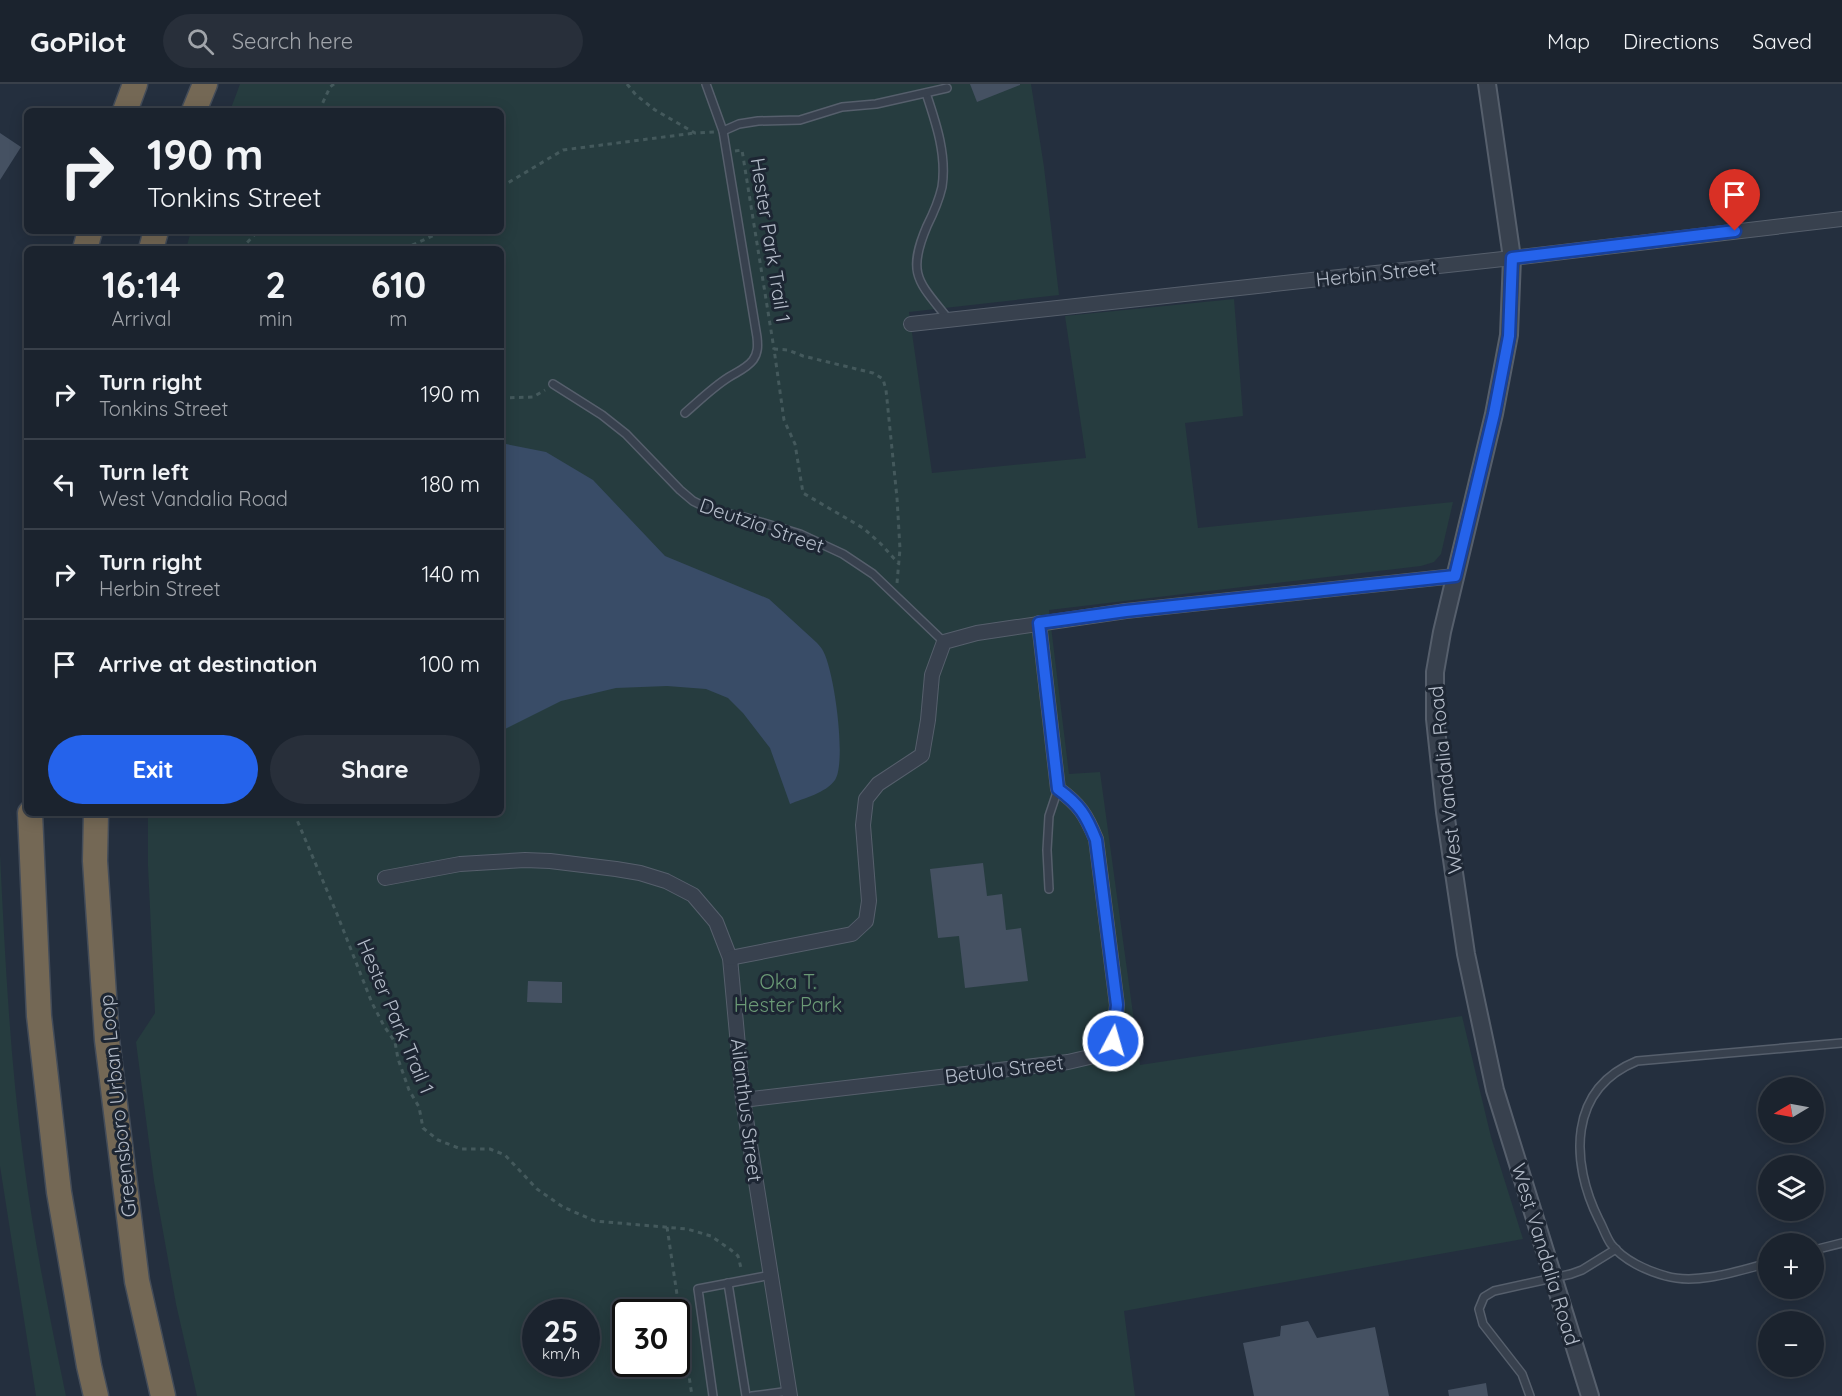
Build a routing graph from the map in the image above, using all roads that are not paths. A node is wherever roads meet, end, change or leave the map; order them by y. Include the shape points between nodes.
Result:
1 (135, 84) edge
2 (205, 84) edge
3 (706, 84) edge
4 (1487, 84) edge
5 (947, 88) dead end
6 (926, 93) junction
7 (126, 108) edge
8 (195, 108) edge
9 (723, 131) junction
10 (1842, 219) edge
11 (1512, 258) junction
12 (949, 320) junction
13 (910, 324) dead end
14 (553, 384) road end
15 (685, 413) dead end
16 (1455, 576) junction
17 (1039, 623) junction
18 (944, 642) junction
19 (1058, 789) junction
20 (30, 816) edge
21 (96, 816) edge
22 (385, 878) dead end
23 (1049, 889) dead end
24 (729, 958) junction
25 (1842, 1043) edge
26 (743, 1100) junction
27 (1842, 1243) edge
28 (1824, 1248) edge
29 (1616, 1249) junction
30 (1758, 1266) edge
31 (771, 1275) junction
32 (1553, 1277) junction
33 (728, 1283) junction
34 (790, 1394) edge
35 (96, 1396) edge
36 (163, 1396) edge
37 (713, 1396) edge
38 (746, 1396) edge
39 (752, 1396) edge
40 (1530, 1396) edge
41 (1590, 1396) edge

1 - 7 highway
2 - 8 highway
3 - 9 lane
4 - 11 street, West Vandalia Road
5 - 6 lane
6 - 9 lane via 842,107 800,120 739,124
6 - 12 lane via 941,141 942,187 919,246 916,265 925,290
9 - 15 lane via 758,350 745,368
10 - 11 street, Herbin Street
11 - 12 street, Herbin Street
11 - 16 street, West Vandalia Road via 1509,336
12 - 13 street, Herbin Street
14 - 18 lane, Deutzia Street via 626,434 693,501 711,510 800,534 843,554 873,574
16 - 17 street
16 - 32 street, West Vandalia Road via 1435,672 1435,719 1445,812 1466,954 1496,1090
17 - 18 street
17 - 19 street
18 - 24 street via 932,675 922,755 878,784 866,799 866,921 852,934
19 - 23 lane via 1049,816
19 - 26 street, Betula Street via 1086,815 1096,840 1117,1005 1113,1041 1098,1055 1068,1062
20 - 35 highway via 40,1028 59,1192
21 - 36 highway, Greensboro Urban Loop via 95,861 107,1040 137,1281
22 - 24 street, Ailanthus Street via 460,864 525,860 640,873 693,895 716,922
24 - 26 street, Ailanthus Street
25 - 29 lane via 1637,1061 1610,1076 1585,1110 1582,1167 1591,1203
26 - 31 street, Ailanthus Street
27 - 28 lane
29 - 30 lane via 1642,1267 1667,1277 1689,1279
29 - 32 lane via 1582,1270
31 - 33 lane
31 - 34 street, Ailanthus Street
32 - 40 lane via 1494,1291 1484,1298 1479,1309 1483,1324 1522,1374
32 - 41 street, West Vandalia Road
33 - 37 lane via 698,1289
33 - 38 lane
34 - 39 lane

